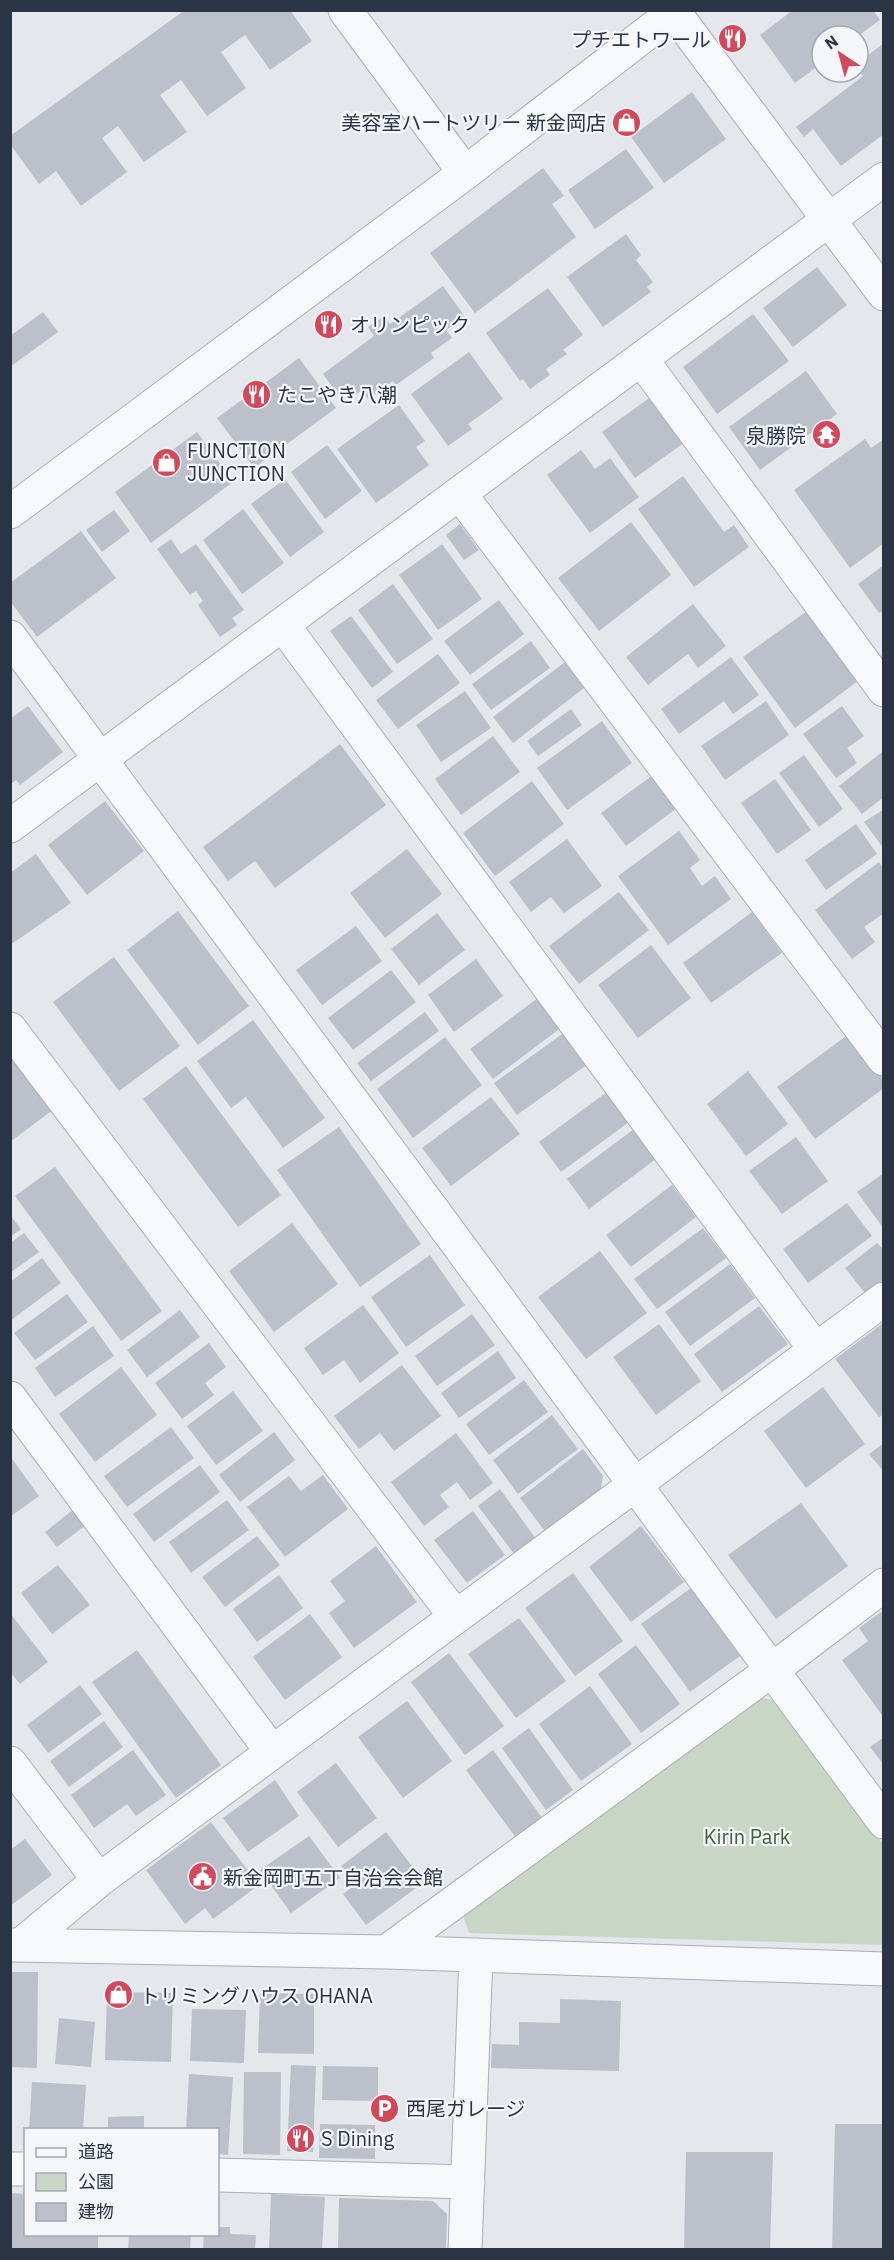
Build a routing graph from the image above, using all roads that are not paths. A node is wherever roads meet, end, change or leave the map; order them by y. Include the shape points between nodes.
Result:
1 (345, 10) edge
2 (675, 11) edge
3 (465, 173) junction
4 (884, 178) edge
5 (828, 219) junction
6 (884, 294) edge
7 (642, 360) junction
8 (460, 494) junction
9 (10, 512) edge
10 (283, 625) junction
11 (10, 637) edge
12 (884, 690) edge
13 (101, 759) junction
14 (10, 826) edge
15 (10, 1029) edge
16 (884, 1059) edge
17 (884, 1299) edge
18 (815, 1349) junction
19 (10, 1398) edge
20 (636, 1484) junction
21 (884, 1585) edge
22 (454, 1616) junction
23 (772, 1670) junction
24 (272, 1752) junction
25 (10, 1763) edge
26 (884, 1822) edge
27 (99, 1880) junction
28 (16, 1945) edge
29 (386, 1953) junction
30 (476, 1955) junction
31 (884, 1969) edge
32 (219, 2175) edge
33 (468, 2182) junction
34 (465, 2250) edge

1 - 3 street
2 - 3 street
2 - 5 street
3 - 9 street
4 - 5 street
5 - 6 street
5 - 7 street
7 - 8 street
7 - 12 street
8 - 10 street
8 - 16 street
10 - 13 street
10 - 18 street
11 - 13 street
13 - 14 street
13 - 20 street
15 - 22 street
17 - 18 street
18 - 20 street
19 - 24 street
20 - 22 street
20 - 23 street
21 - 23 street
22 - 24 street
23 - 26 street
23 - 29 street
24 - 27 street
25 - 27 street
27 - 28 street
28 - 29 street
29 - 30 street
30 - 31 street
30 - 33 street
32 - 33 street
33 - 34 street

